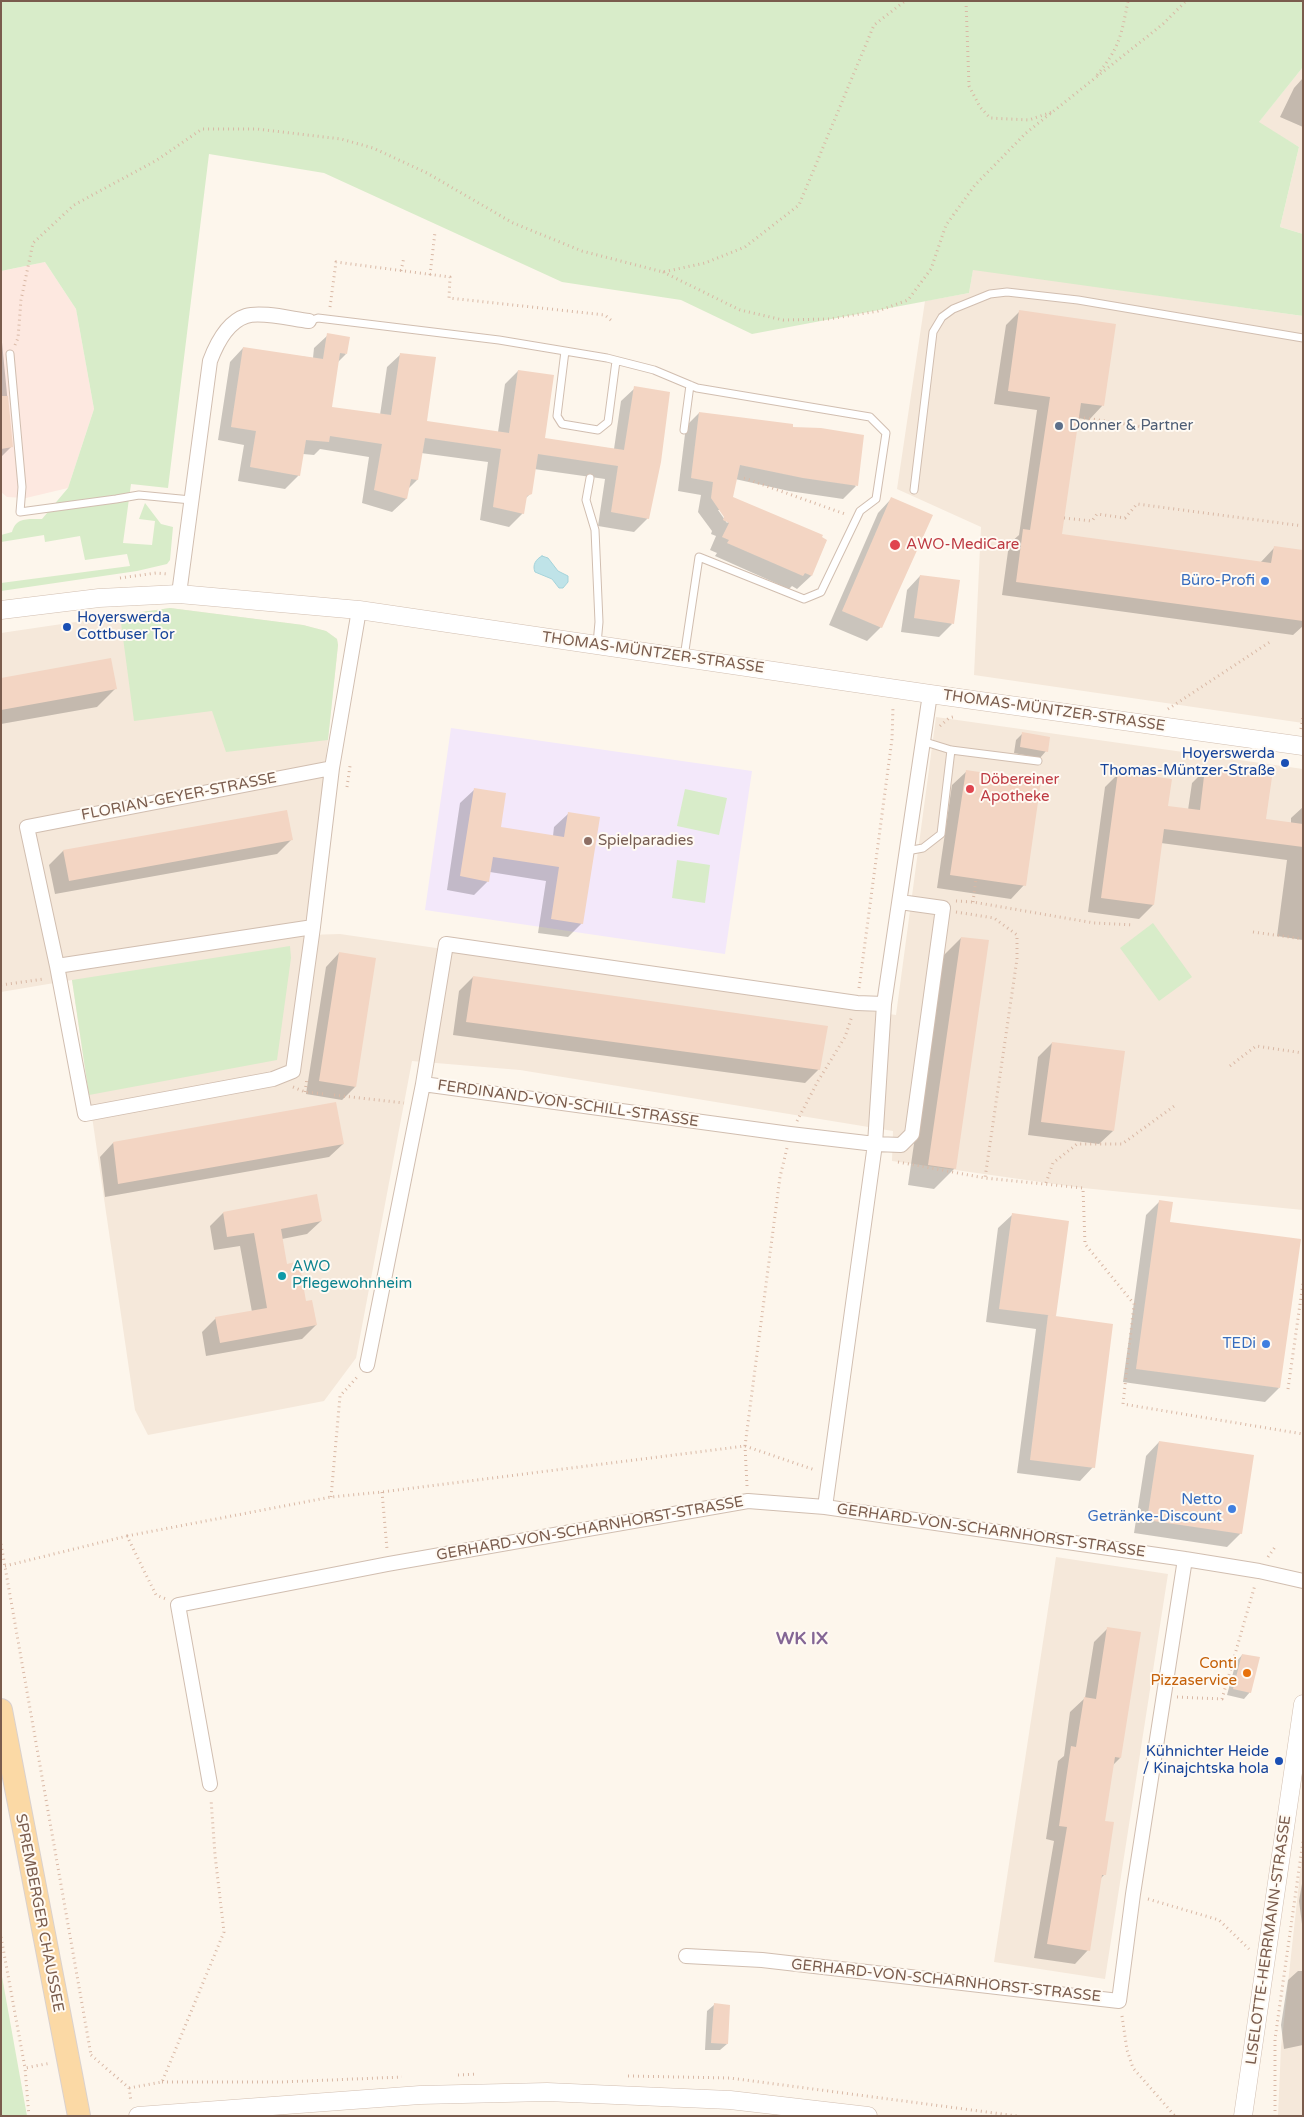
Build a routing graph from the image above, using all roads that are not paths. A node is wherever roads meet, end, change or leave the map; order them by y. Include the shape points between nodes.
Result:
1 (309, 321) joint
2 (1303, 338) edge
3 (565, 351) junction
4 (10, 354) road end
5 (616, 361) junction
6 (690, 386) junction
7 (684, 430) dead end
8 (590, 478) dead end
9 (914, 490) dead end
10 (191, 500) junction
11 (179, 594) junction
12 (1, 610) edge
13 (359, 610) junction
14 (597, 645) junction
15 (684, 657) junction
16 (930, 694) junction
17 (1302, 738) edge
18 (922, 741) junction
19 (951, 750) junction
20 (1038, 761) dead end
21 (332, 768) junction
22 (907, 851) junction
23 (900, 902) junction
24 (313, 927) junction
25 (58, 971) junction
26 (884, 1004) junction
27 (422, 1084) junction
28 (875, 1144) junction
29 (367, 1365) road end
30 (826, 1508) junction
31 (1185, 1559) junction
32 (1303, 1581) edge
33 (1303, 1704) edge
34 (1, 1710) edge
35 (210, 1784) road end
36 (686, 1956) dead end
37 (79, 2116) edge
38 (138, 2116) edge
39 (868, 2116) edge
40 (1243, 2116) edge

1 - 3 lane via 329,319
1 - 10 street via 246,316 234,324 215,346 210,361
2 - 9 lane via 1078,300 1007,292 983,297 953,309 942,317 934,332
3 - 5 lane
3 - 5 lane via 557,416 562,424 598,430 608,422
4 - 10 lane via 22,487 20,512 139,495
5 - 6 lane via 654,370
6 - 7 lane
6 - 15 lane via 870,417 886,433 876,499 860,511 821,592 804,599 700,557
8 - 14 lane via 586,500 595,530
10 - 11 street
11 - 12 street, THOMAS-MÜNTZER-STRASSE via 99,598
11 - 13 street, THOMAS-MÜNTZER-STRASSE
13 - 14 street, THOMAS-MÜNTZER-STRASSE
13 - 21 street
14 - 15 street, THOMAS-MÜNTZER-STRASSE
15 - 16 street, THOMAS-MÜNTZER-STRASSE
16 - 17 street, THOMAS-MÜNTZER-STRASSE
16 - 18 street
18 - 19 lane
18 - 22 street
19 - 20 lane
19 - 22 lane via 941,834 923,848
21 - 24 street
21 - 25 street, FLORIAN-GEYER-STRASSE via 26,827
22 - 23 street
23 - 26 street
23 - 28 street, FERDINAND-VON-SCHILL-STRASSE via 943,908 912,1134 901,1145
24 - 25 street
24 - 25 street via 294,1071 273,1079 85,1114
26 - 27 street, FERDINAND-VON-SCHILL-STRASSE via 857,1003 446,944
26 - 28 street
27 - 28 street, FERDINAND-VON-SCHILL-STRASSE
27 - 29 street
28 - 30 street
30 - 31 street, GERHARD-VON-SCHARNHORST-STRASSE
30 - 35 street, GERHARD-VON-SCHARNHORST-STRASSE via 748,1502 388,1564 178,1605
31 - 32 street, GERHARD-VON-SCHARNHORST-STRASSE
31 - 36 street, GERHARD-VON-SCHARNHORST-STRASSE via 1119,2001 762,1960
33 - 40 street, LISELOTTE-HERRMANN-STRASSE
34 - 37 main road, SPREMBERGER CHAUSSEE
38 - 39 street via 420,2095 547,2092 730,2100

